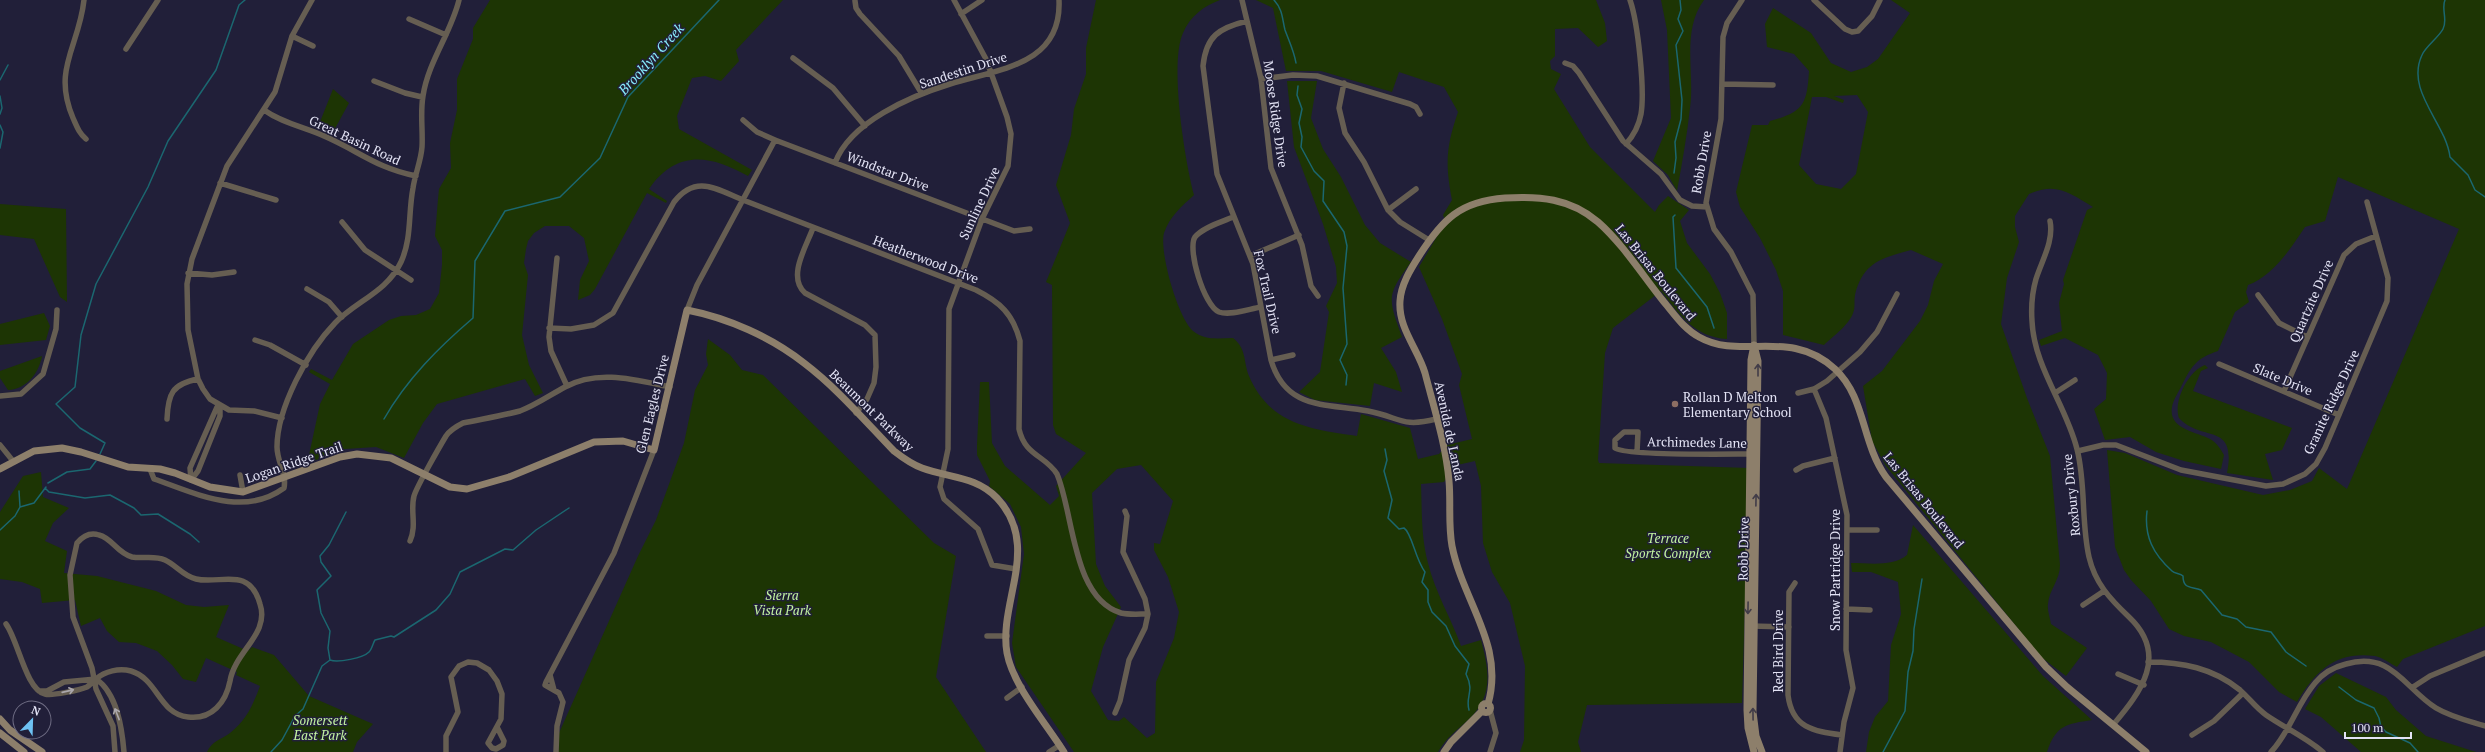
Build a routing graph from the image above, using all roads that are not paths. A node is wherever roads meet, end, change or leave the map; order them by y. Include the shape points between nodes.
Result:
1 (84, 0) edge
2 (158, 0) edge
3 (312, 0) edge
4 (459, 0) edge
5 (855, 0) edge
6 (954, 0) edge
7 (982, 0) edge
8 (1059, 0) edge
9 (1242, 0) edge
10 (1630, 0) edge
11 (1742, 0) edge
12 (1814, 0) edge
13 (1880, 0) edge
14 (961, 14) junction
15 (409, 19) dead end
16 (1247, 21) junction
17 (446, 35) junction
18 (292, 36) junction
19 (313, 46) dead end
20 (126, 49) dead end
21 (793, 58) dead end
22 (1565, 63) dead end
23 (991, 74) junction
24 (1261, 79) junction
25 (374, 81) dead end
26 (1344, 83) junction
27 (1722, 84) junction
28 (1773, 85) dead end
29 (922, 94) junction
30 (422, 96) junction
31 (264, 110) junction
32 (1420, 114) dead end
33 (743, 120) dead end
34 (865, 126) junction
35 (86, 139) dead end
36 (775, 140) junction
37 (1626, 144) junction
38 (835, 163) junction
39 (416, 176) junction
40 (220, 183) junction
41 (1416, 189) dead end
42 (276, 200) dead end
43 (743, 200) junction
44 (2367, 202) dead end
45 (1707, 207) junction
46 (1388, 210) junction
47 (1233, 217) junction
48 (982, 219) junction
49 (2050, 221) dead end
50 (342, 222) dead end
51 (813, 228) junction
52 (1030, 229) dead end
53 (1299, 235) junction
54 (2376, 236) junction
55 (1429, 240) junction
56 (1250, 256) junction
57 (557, 258) dead end
58 (396, 271) junction
59 (234, 272) dead end
60 (188, 274) junction
61 (411, 280) dead end
62 (958, 283) junction
63 (307, 289) dead end
64 (1897, 294) dead end
65 (2258, 295) dead end
66 (1318, 296) dead end
67 (1261, 307) junction
68 (57, 310) dead end
69 (687, 310) junction
70 (342, 317) junction
71 (549, 328) junction
72 (2307, 338) junction
73 (255, 340) dead end
74 (1754, 345) junction
75 (1292, 355) dead end
76 (1271, 360) junction
77 (2219, 364) dead end
78 (306, 365) junction
79 (1837, 371) junction
80 (198, 379) junction
81 (2075, 380) dead end
82 (567, 386) junction
83 (670, 387) junction
84 (1814, 389) junction
85 (2284, 392) junction
86 (1798, 393) dead end
87 (2055, 393) junction
88 (0, 396) edge
89 (220, 406) junction
90 (856, 412) junction
91 (2338, 415) junction
92 (282, 418) junction
93 (167, 419) dead end
94 (1436, 419) junction
95 (0, 445) edge
96 (654, 450) junction
97 (2078, 451) junction
98 (1638, 452) junction
99 (1749, 454) junction
100 (1757, 455) junction
101 (1835, 458) junction
102 (13, 460) junction
103 (3, 467) edge
104 (150, 469) junction
105 (1796, 470) dead end
106 (0, 473) edge
107 (942, 473) junction
108 (426, 474) junction
109 (240, 475) dead end
110 (285, 478) junction
111 (190, 480) junction
112 (243, 492) junction
113 (1125, 511) dead end
114 (1847, 530) junction
115 (1877, 530) dead end
116 (410, 541) dead end
117 (1016, 569) junction
118 (1795, 583) dead end
119 (2104, 591) junction
120 (2083, 605) dead end
121 (1846, 609) junction
122 (1870, 610) dead end
123 (1148, 614) junction
124 (6, 624) dead end
125 (1751, 626) junction
126 (1789, 627) junction
127 (988, 636) dead end
128 (1005, 636) junction
129 (2485, 653) edge
130 (2148, 662) junction
131 (2118, 674) dead end
132 (96, 679) junction
133 (2144, 685) junction
134 (2412, 687) junction
135 (1021, 688) junction
136 (37, 691) junction
137 (2243, 693) junction
138 (1007, 698) dead end
139 (1489, 707) junction
140 (1115, 713) dead end
141 (0, 719) edge
142 (2113, 725) junction
143 (2485, 726) edge
144 (497, 727) dead end
145 (2288, 728) junction
146 (0, 733) edge
147 (1842, 735) junction
148 (2192, 735) dead end
149 (1059, 748) edge
150 (24, 752) edge
151 (42, 752) edge
152 (115, 752) edge
153 (124, 752) edge
154 (446, 752) edge
155 (556, 752) edge
156 (1049, 752) edge
157 (1064, 752) edge
158 (1444, 752) edge
159 (1490, 752) edge
160 (1754, 752) edge
161 (1762, 752) edge
162 (1840, 752) edge
163 (2146, 752) edge
164 (2271, 752) edge
165 (2323, 752) edge

1 - 35 street via 80,28 68,56 64,91 66,103 77,128
2 - 20 street
3 - 18 street
4 - 17 street
5 - 29 street via 860,14 900,56
6 - 14 street, Sunline Drive
7 - 14 street
8 - 23 street, Sandestin Drive via 1057,23 1045,46 1023,61
9 - 16 street, Moose Ridge Drive
10 - 37 street via 1637,32 1642,108 1637,127
11 - 27 street, Robb Drive via 1723,37
12 - 13 street via 1845,29 1852,32 1858,31 1872,16
14 - 23 street, Sunline Drive
15 - 17 street
16 - 24 street, Moose Ridge Drive
16 - 47 street, Fox Trail Drive via 1221,30 1211,41 1205,53 1203,66 1217,174
17 - 30 street
18 - 19 street
18 - 31 street via 275,92
21 - 34 street via 833,88
22 - 37 street via 1576,70
23 - 29 street, Sandestin Drive
23 - 48 street, Sunline Drive via 1007,117 1011,145 1006,173
24 - 26 street via 1293,75 1317,76
24 - 53 street, Moose Ridge Drive via 1270,164
25 - 30 street via 405,93
26 - 32 street via 1410,104 1416,107
26 - 46 street via 1340,108 1342,125
27 - 28 street
27 - 45 street, Robb Drive via 1721,119 1708,187
29 - 34 street, Sandestin Drive
30 - 39 street via 422,147
31 - 39 street, Great Basin Road via 274,117 326,136 384,168
31 - 40 street via 235,152
33 - 36 street, Windstar Drive via 757,132
34 - 38 street, Sandestin Drive via 844,145
36 - 38 street, Windstar Drive
36 - 43 street, Glen Eagles Drive
37 - 45 street via 1661,174 1678,197 1692,206
38 - 48 street, Windstar Drive
39 - 58 street via 409,235
40 - 42 street
40 - 60 street
41 - 46 street
43 - 51 street, Heatherwood Drive
43 - 69 street, Glen Eagles Drive
43 - 71 street, Heatherwood Drive via 710,186 696,187 683,193 674,202 614,313 594,324 571,329
44 - 54 street, Granite Ridge Drive
45 - 74 street, Robb Drive via 1714,229 1728,246 1753,295
46 - 55 street via 1400,222
47 - 56 street, Fox Trail Drive
47 - 67 street via 1202,231 1194,238 1192,252 1202,285 1208,302 1218,312 1227,313
48 - 52 street, Windstar Drive via 1014,230
48 - 62 street, Sunline Drive
49 - 87 street, Roxbury Drive via 2052,234 2034,284 2032,321 2038,351
50 - 58 street via 365,250
51 - 62 street, Heatherwood Drive
51 - 90 street via 797,272 799,286 805,293 865,324 872,330 876,340 874,383 867,399
53 - 56 street
53 - 66 street, Moose Ridge Drive via 1311,286
54 - 72 street, Quartzite Drive via 2356,244 2344,255
54 - 91 street, Granite Ridge Drive via 2388,278 2387,301
55 - 74 street, Las Brisas Boulevard via 1450,216 1471,204 1497,198 1528,196 1558,200 1585,212 1602,225 1692,333 1716,344
55 - 94 street, Avenida de Landa via 1412,265 1404,285 1400,309 1405,328 1423,366
56 - 67 street, Fox Trail Drive
57 - 71 street
58 - 61 street
58 - 70 street via 374,294
59 - 60 street via 212,275
60 - 80 street via 188,330
62 - 107 street, Sunline Drive via 948,318 948,449
62 - 123 street, Heatherwood Drive via 994,298 1014,323 1020,340 1021,438 1031,452 1057,474 1089,587 1108,606 1120,613
63 - 70 street via 329,302
64 - 79 street via 1874,337
65 - 72 street via 2279,323
67 - 76 street, Fox Trail Drive
68 - 88 street via 56,330 43,374 24,393
69 - 83 street, Glen Eagles Drive
69 - 90 street, Beaumont Parkway via 732,323 788,352 809,367
70 - 78 street via 325,334
71 - 82 street via 551,351
72 - 85 street, Quartzite Drive
73 - 78 street via 270,345
74 - 79 street, Las Brisas Boulevard via 1799,349 1819,357
74 - 99 street, Robb Drive via 1751,360
100 -> 74 street, Robb Drive via 1758,361
75 - 76 street
76 - 94 street, Fox Trail Drive via 1285,386 1298,397 1313,404 1377,412 1404,423
77 - 85 street, Slate Drive
78 - 92 street via 287,402
79 - 84 street
79 - 142 street, Las Brisas Boulevard via 1855,396 1870,448 1886,476 2046,667 2067,688
80 - 89 street via 210,399
80 - 93 street via 180,385 172,391 167,401
81 - 87 street
82 - 83 street via 602,378 621,377
82 - 108 street via 520,410 463,423 456,427 447,436
83 - 96 street, Glen Eagles Drive
84 - 86 street
84 - 101 street, Snow Partridge Drive via 1826,418
85 - 91 street, Slate Drive
87 - 97 street, Roxbury Drive via 2072,430
89 - 92 street via 229,410 254,411
89 - 111 street via 220,416 201,465 195,477
90 - 107 street, Beaumont Parkway via 907,461
91 - 97 street, Granite Ridge Drive via 2316,464 2298,479 2283,484 2258,485 2181,470 2116,445
92 - 110 street via 277,447 278,460
94 - 139 street, Avenida de Landa via 1448,474 1449,524 1453,548 1483,629 1492,665 1493,681
95 - 102 street
96 - 108 street, Logan Ridge Trail via 623,441 594,442 510,477 467,489 450,487
96 - 155 street, Glen Eagles Drive via 614,553 581,611 545,686 561,696 563,702 557,726
97 - 119 street, Roxbury Drive via 2088,550 2094,572
98 - 98 street, Archimedes Lane via 1638,432 1624,432 1615,440 1615,448 1618,451
98 - 99 street, Archimedes Lane
99 - 100 street, Archimedes Lane
99 -> 125 street, Robb Drive
125 -> 100 street, Robb Drive
101 - 105 street
101 - 114 street, Snow Partridge Drive via 1846,508
102 - 103 street, Logan Ridge Trail
102 - 104 street, Logan Ridge Trail via 34,451 62,448 128,467
103 - 106 street, Logan Ridge Trail
104 - 110 street via 154,479 223,502 248,502 264,498 284,488
104 - 111 street, Logan Ridge Trail via 160,469
107 - 117 street, Sunline Drive via 942,496 978,529 992,565
107 - 117 street, Beaumont Parkway via 977,484 991,493 1003,506 1015,532 1018,548
108 - 110 street, Logan Ridge Trail via 391,458 356,454 340,457
108 - 116 street via 414,496 415,526
109 - 112 street
110 - 112 street, Logan Ridge Trail
111 - 112 street, Logan Ridge Trail via 210,488
113 - 123 street via 1127,516 1123,552 1146,599
114 - 115 street
114 - 121 street, Snow Partridge Drive
117 - 128 street, Beaumont Parkway
118 - 126 street, Red Bird Drive via 1789,592
119 - 120 street
119 - 130 street, Roxbury Drive via 2140,631 2147,649
121 - 122 street
121 - 147 street, Snow Partridge Drive via 1846,650 1853,688
123 - 140 street via 1145,628 1126,671
124 - 136 street via 12,631 31,684
125 - 126 street
125 - 160 street, Robb Drive via 1747,719
161 -> 125 street, Robb Drive via 1754,721
126 - 147 street, Red Bird Drive via 1790,708 1799,722 1807,727 1822,733
127 - 128 street
128 - 135 street, Beaumont Parkway via 1011,666
129 - 134 street via 2430,676
130 - 133 street, Roxbury Drive
130 - 137 street via 2178,663 2201,668
131 - 133 street
132 - 132 street via 77,631 70,602 75,548 81,539 94,534 107,539 127,555 161,558 192,578 232,578 250,588 260,602 261,624 256,635 240,654 222,703 209,714 183,716 170,710 151,684 137,674 117,670
132 - 136 street via 64,682 47,691
136 -> 132 street via 46,695 55,694 88,687
132 - 152 street via 96,689 113,726
153 -> 132 street via 122,727 118,716 104,685
133 - 142 street, Roxbury Drive
134 - 143 street via 2442,711
134 - 145 street via 2399,674 2384,666 2367,661 2343,664 2327,672 2315,683
135 - 138 street
135 - 149 street, Beaumont Parkway
137 - 145 street via 2265,714
137 - 148 street via 2214,721
139 - 158 street, Avenida de Landa via 1482,706 1482,711
139 - 159 street via 1496,733
141 - 151 street
142 - 163 street, Las Brisas Boulevard
144 - 154 street via 503,710 498,681 489,670 477,664 462,664 455,669 452,677 458,712 446,736
145 - 164 street
145 - 165 street
146 - 150 street
147 - 162 street, Snow Partridge Drive
149 - 156 street
149 - 157 street, Beaumont Parkway

